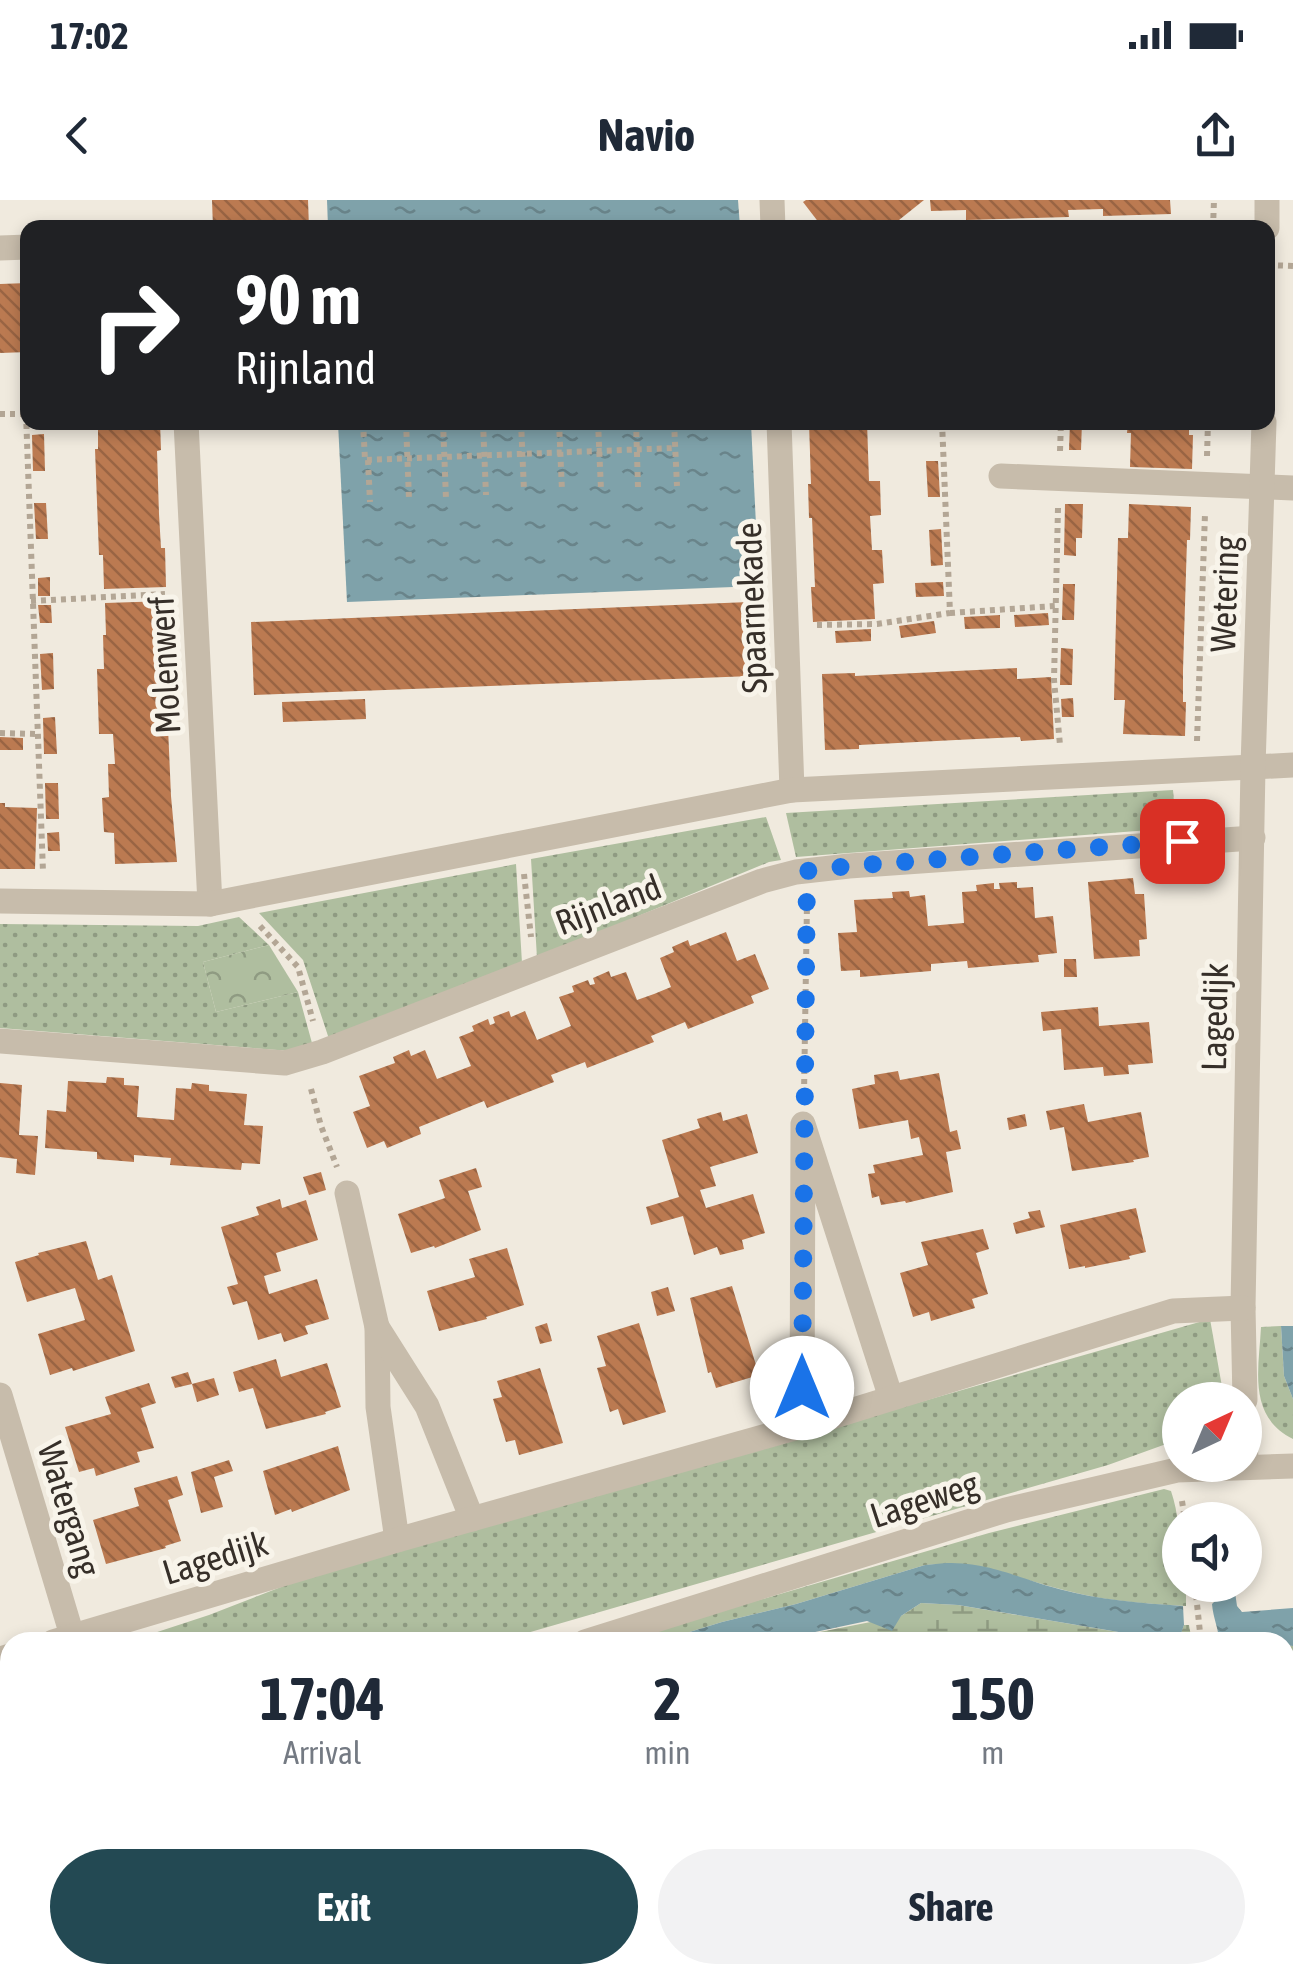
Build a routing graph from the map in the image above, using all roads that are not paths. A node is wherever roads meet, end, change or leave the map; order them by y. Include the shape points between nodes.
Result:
1 (186, 430) edge
2 (780, 430) edge
3 (1264, 430) edge
4 (1001, 476) dead end
5 (1263, 487) junction
6 (1293, 488) edge
7 (1293, 764) edge
8 (1253, 767) junction
9 (792, 790) junction
10 (1252, 838) junction
11 (0, 901) edge
12 (223, 902) junction
13 (0, 1041) edge
14 (347, 1193) road end
15 (1243, 1308) junction
16 (378, 1327) junction
17 (1244, 1382) edge
18 (0, 1395) edge
19 (891, 1398) junction
20 (802, 1426) junction
21 (1293, 1466) edge
22 (1262, 1467) edge
23 (1162, 1474) edge
24 (472, 1519) junction
25 (398, 1540) junction
26 (64, 1632) edge
27 (96, 1632) edge
28 (618, 1632) edge

1 - 12 street, Molenwerf
2 - 9 street, Spaarnekade
3 - 5 street, Wetering
4 - 5 street
5 - 6 street
5 - 8 street, Wetering
7 - 8 street
8 - 9 street, Rijnland
8 - 10 street, Lagedijk
9 - 12 street, Rijnland
10 - 13 street, Rijnland via 849,866 762,881 285,1062
10 - 15 street, Lagedijk
11 - 12 street, Rijnland
14 - 16 street
15 - 17 street, Lagedijk
15 - 19 street, Lagedijk via 1173,1311
16 - 24 street via 426,1406
16 - 25 street via 378,1407
18 - 26 street, Watergang
19 - 20 street, Lagedijk
19 - 20 street via 803,1124
20 - 24 street, Lagedijk
21 - 22 street, Lageweg
23 - 28 street, Lageweg via 1006,1510
24 - 25 street, Lagedijk
25 - 27 street, Lagedijk

